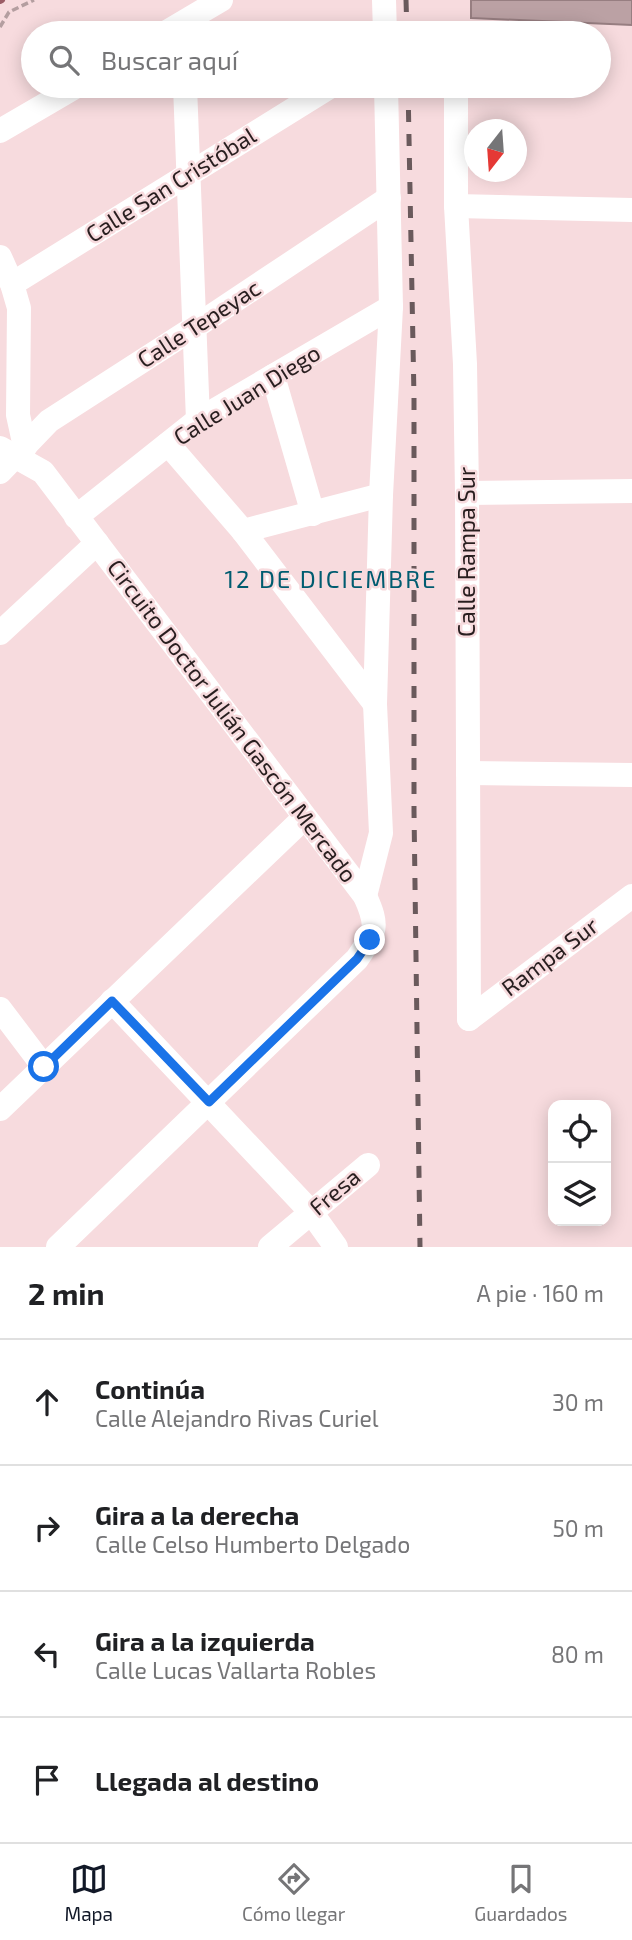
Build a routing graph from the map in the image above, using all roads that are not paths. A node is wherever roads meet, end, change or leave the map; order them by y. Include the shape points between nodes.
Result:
1 (220, 0) edge
2 (384, 0) edge
3 (179, 21) edge
4 (384, 21) edge
5 (56, 98) edge
6 (186, 98) edge
7 (312, 98) edge
8 (386, 98) edge
9 (456, 98) edge
10 (0, 131) edge
11 (189, 174) junction
12 (389, 198) junction
13 (456, 206) junction
14 (632, 210) edge
15 (0, 257) edge
16 (12, 284) junction
17 (391, 307) junction
18 (195, 327) junction
19 (273, 376) junction
20 (198, 420) junction
21 (168, 444) junction
22 (10, 456) edge
23 (632, 491) edge
24 (467, 493) junction
25 (381, 495) junction
26 (313, 514) junction
27 (76, 517) junction
28 (243, 531) junction
29 (97, 543) junction
30 (0, 633) edge
31 (375, 704) junction
32 (468, 773) junction
33 (632, 775) edge
34 (304, 818) junction
35 (365, 896) junction
36 (632, 896) edge
37 (112, 1001) junction
38 (0, 1009) edge
39 (469, 1019) joint
40 (44, 1067) junction
41 (209, 1102) junction
42 (0, 1109) edge
43 (368, 1165) dead end
44 (311, 1212) junction
45 (58, 1247) edge
46 (270, 1247) edge
47 (336, 1247) edge

1 - 3 street
2 - 4 street
5 - 10 street
6 - 11 street
7 - 11 street, Calle San Cristóbal
8 - 12 street, Circuito Doctor Julián Gascón Mercado
9 - 13 street, Calle Rampa Sur
11 - 16 street, Calle San Cristóbal
11 - 18 street
12 - 17 street, Circuito Doctor Julián Gascón Mercado
12 - 18 street, Calle Tepeyac
13 - 14 street
13 - 24 street, Calle Rampa Sur via 466,364
15 - 16 street
16 - 22 street via 19,308 18,415
17 - 19 street, Calle Juan Diego
17 - 25 street, Circuito Doctor Julián Gascón Mercado
18 - 20 street
18 - 22 street, Calle Tepeyac via 49,421
19 - 20 street, Calle Juan Diego
19 - 26 street
20 - 21 street, Calle Juan Diego
21 - 27 street, Calle Juan Diego
21 - 28 street
22 - 27 street, Circuito Doctor Julián Gascón Mercado via 43,472
23 - 24 street
24 - 32 street, Calle Rampa Sur
25 - 26 street
25 - 31 street, Circuito Doctor Julián Gascón Mercado
26 - 28 street
27 - 29 street, Circuito Doctor Julián Gascón Mercado
28 - 31 street
29 - 30 street
29 - 34 street, Circuito Doctor Julián Gascón Mercado
31 - 35 street, Circuito Doctor Julián Gascón Mercado via 381,833
32 - 33 street
32 - 39 street, Calle Rampa Sur
34 - 35 street, Circuito Doctor Julián Gascón Mercado
34 - 37 street
35 - 41 street via 375,919 370,940 357,959
36 - 39 street, Rampa Sur
37 - 40 street
37 - 41 street
38 - 40 street
40 - 42 street
41 - 44 street
41 - 45 street
43 - 44 street, Fresa
44 - 46 street, Fresa
44 - 47 street

